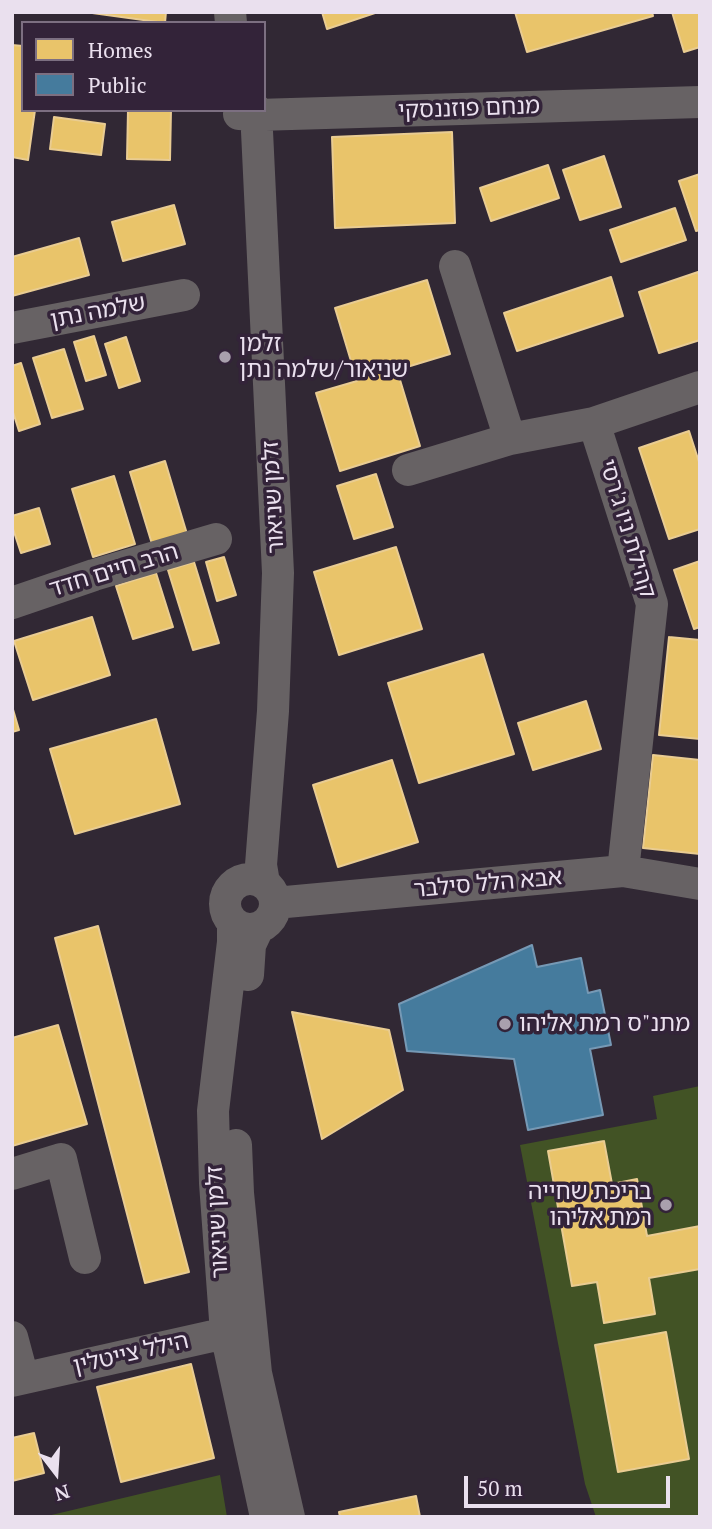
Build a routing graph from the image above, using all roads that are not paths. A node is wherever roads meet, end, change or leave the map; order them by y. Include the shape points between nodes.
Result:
1 (700, 102) edge
2 (248, 112) edge
3 (266, 112) edge
4 (455, 266) dead end
5 (184, 295) dead end
6 (12, 328) edge
7 (700, 387) edge
8 (594, 423) junction
9 (510, 439) junction
10 (408, 470) dead end
11 (216, 539) dead end
12 (12, 603) edge
13 (623, 871) junction
14 (700, 884) edge
15 (254, 904) junction
16 (12, 1174) edge
17 (85, 1258) dead end
18 (238, 1332) junction
19 (12, 1337) edge
20 (18, 1380) edge
21 (265, 1517) edge
22 (289, 1517) edge

1 - 3 street, מנחם פוזננסקי
2 - 15 street, זלמן שניאור via 278,573 273,711
4 - 9 street
5 - 6 street, שלמה נתן
7 - 8 street
8 - 9 street
8 - 13 street, קהילת ניו ג'רסי via 652,604
9 - 10 street
11 - 12 street, הרב חיים חדד
13 - 14 street, אבא הלל סילבר
13 - 15 street, אבא הלל סילבר
15 - 18 street, זלמן שניאור via 235,1112
16 - 17 street via 61,1159
18 - 20 street, הילל צייטלין
18 - 21 street, זלמן שניאור
18 - 22 street, זלמן שניאור via 257,1373
19 - 20 street

